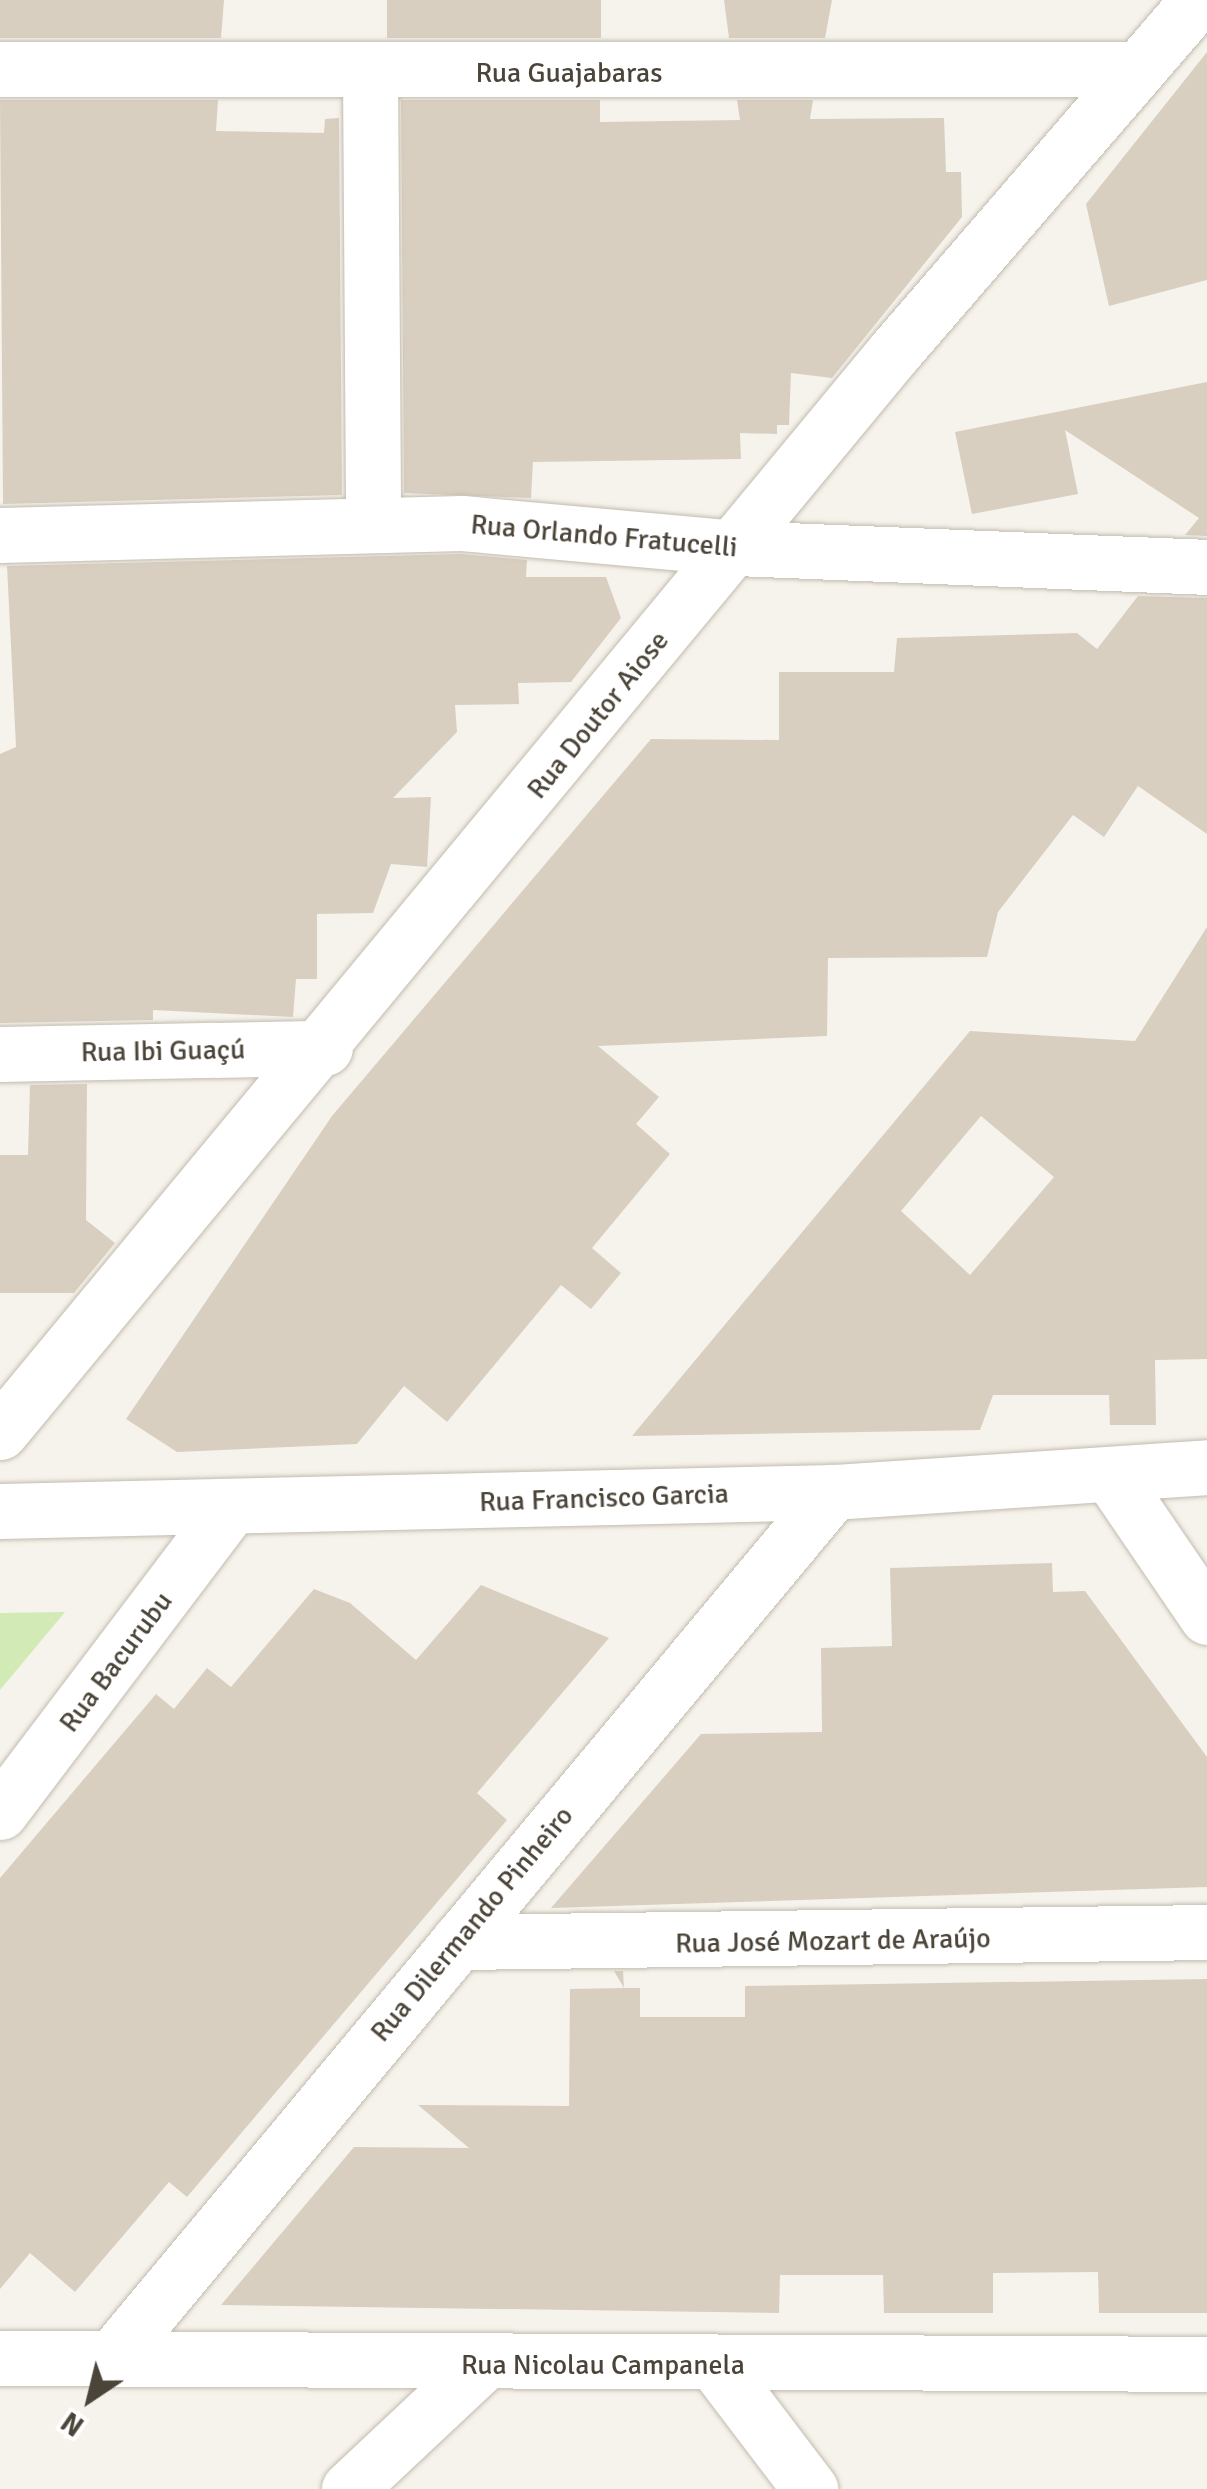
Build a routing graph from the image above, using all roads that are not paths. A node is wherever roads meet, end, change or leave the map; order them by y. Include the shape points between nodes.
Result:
1 (1198, 0) edge
2 (0, 69) edge
3 (1138, 69) junction
4 (370, 73) junction
5 (373, 523) junction
6 (0, 535) edge
7 (736, 548) junction
8 (1207, 567) edge
9 (325, 1048) junction
10 (0, 1054) edge
11 (0, 1432) edge
12 (1207, 1467) edge
13 (1113, 1480) junction
14 (833, 1492) junction
15 (230, 1509) junction
16 (0, 1510) edge
17 (1207, 1617) edge
18 (0, 1812) edge
19 (1207, 1932) edge
20 (458, 1942) junction
21 (0, 2358) edge
22 (112, 2358) junction
23 (1207, 2364) edge
24 (482, 2365) junction
25 (716, 2365) junction
26 (349, 2489) edge
27 (810, 2489) edge

1 - 3 street, Rua Doutor Aiose
2 - 4 street, Rua Guajabaras
3 - 4 street, Rua Guajabaras
3 - 7 street, Rua Doutor Aiose
4 - 5 street
5 - 6 street, Rua Orlando Fratucelli
5 - 7 street, Rua Orlando Fratucelli
7 - 8 street, Rua Orlando Fratucelli
7 - 9 street, Rua Doutor Aiose
9 - 10 street, Rua Ibi Guaçú
9 - 11 street, Rua Doutor Aiose
12 - 13 street, Rua Francisco Garcia
13 - 14 street, Rua Francisco Garcia
13 - 17 street
14 - 15 street, Rua Francisco Garcia
14 - 20 street, Rua Dilermando Pinheiro
15 - 16 street, Rua Francisco Garcia
15 - 18 street, Rua Bacurubu
19 - 20 street, Rua José Mozart de Araújo
20 - 22 street, Rua Dilermando Pinheiro
21 - 22 street, Rua Nicolau Campanela
22 - 24 street, Rua Nicolau Campanela
23 - 25 street, Rua Nicolau Campanela
24 - 25 street, Rua Nicolau Campanela
24 - 26 street
25 - 27 street

